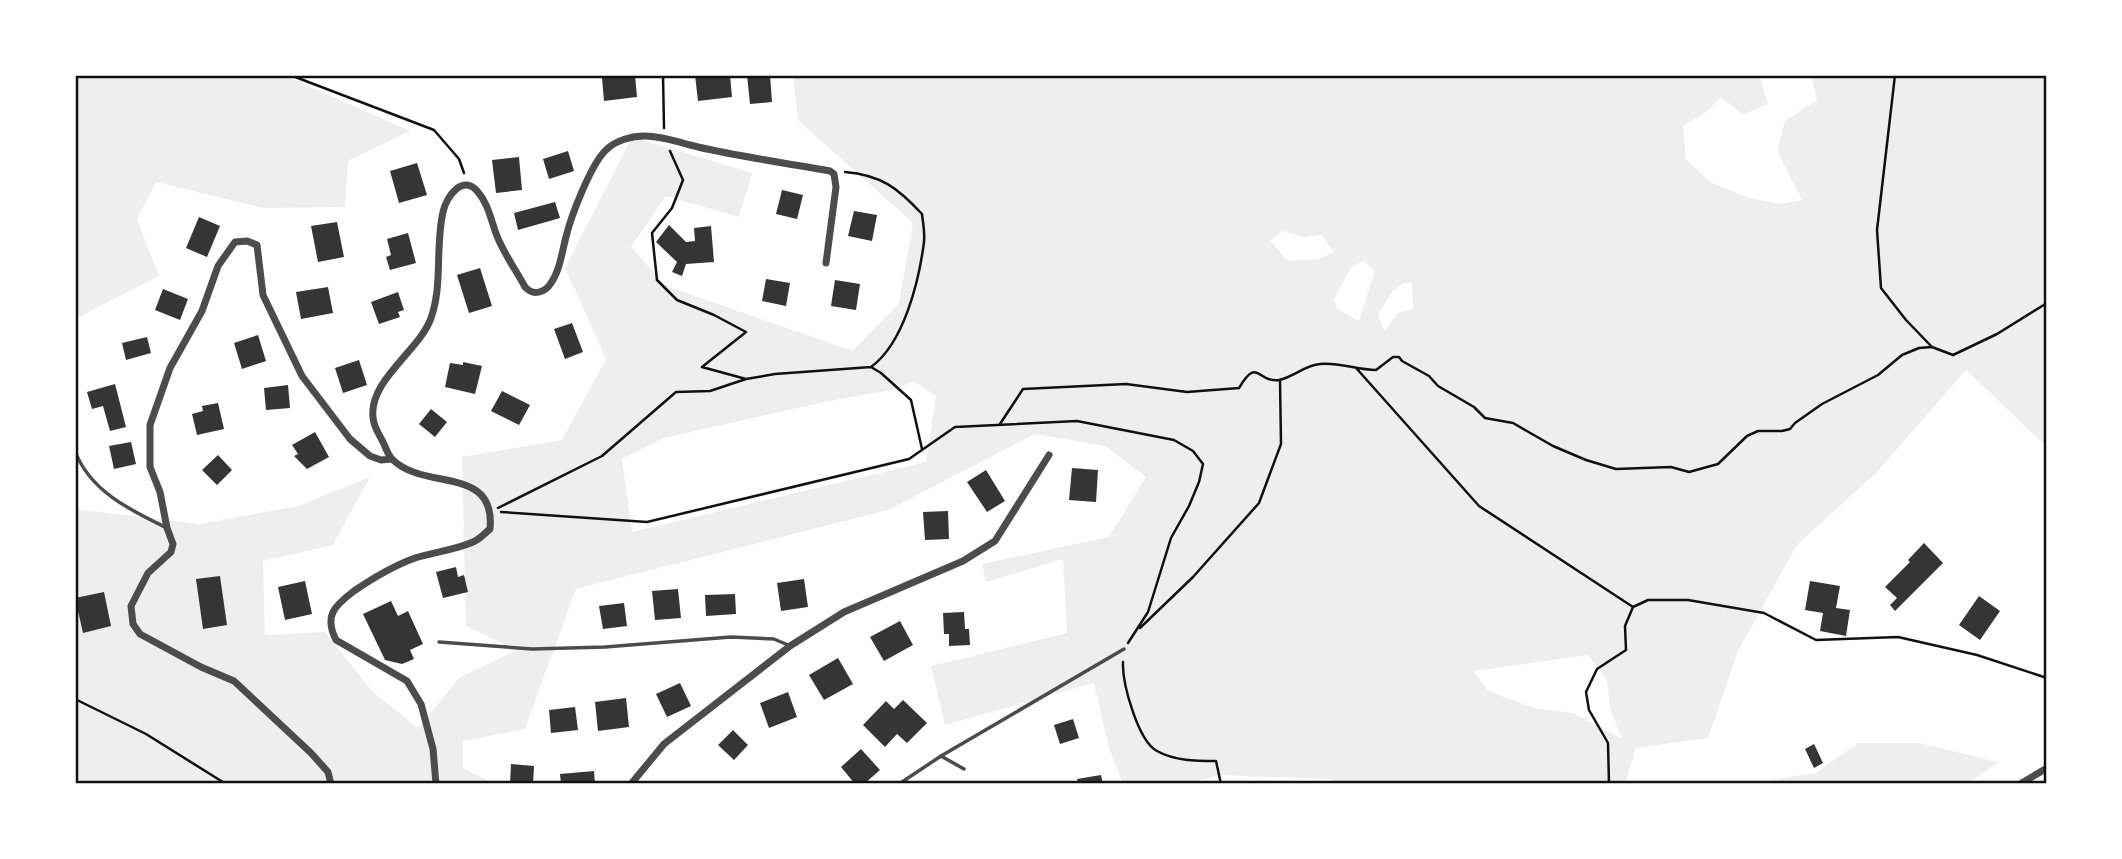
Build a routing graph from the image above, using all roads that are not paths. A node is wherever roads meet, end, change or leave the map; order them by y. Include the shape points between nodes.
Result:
1 (825, 263) dead end
2 (75, 451) edge
3 (1049, 456) dead end
4 (391, 459) junction
5 (167, 528) junction
6 (439, 642) dead end
7 (790, 646) junction
8 (1124, 649) road end
9 (941, 756) junction
10 (2047, 768) edge
11 (964, 769) dead end
12 (331, 784) edge
13 (436, 784) edge
14 (631, 784) edge
15 (899, 784) edge
16 (2020, 784) edge

1 - 4 street via 837,180 830,172 665,137 621,140 597,159 569,226 556,275 536,293 525,287 477,190 461,186 447,197 442,213 431,320 386,381 373,410
2 - 5 lane via 106,494
3 - 7 street via 1007,524 985,549 844,612
4 - 5 street via 370,456 350,439 302,376 263,295 257,245 235,242 218,265 202,312 170,368 150,425 150,467
4 - 13 street via 402,467 469,486 483,495 491,511 490,529 480,538 377,575 341,601 330,618 336,640 407,681 421,704 433,749
5 - 12 street via 171,552 148,573 131,606 140,634 234,681 311,753 328,772
6 - 7 lane via 532,649 731,637 774,639
7 - 14 street via 664,744
8 - 9 lane
9 - 11 lane
9 - 15 lane
10 - 16 street

